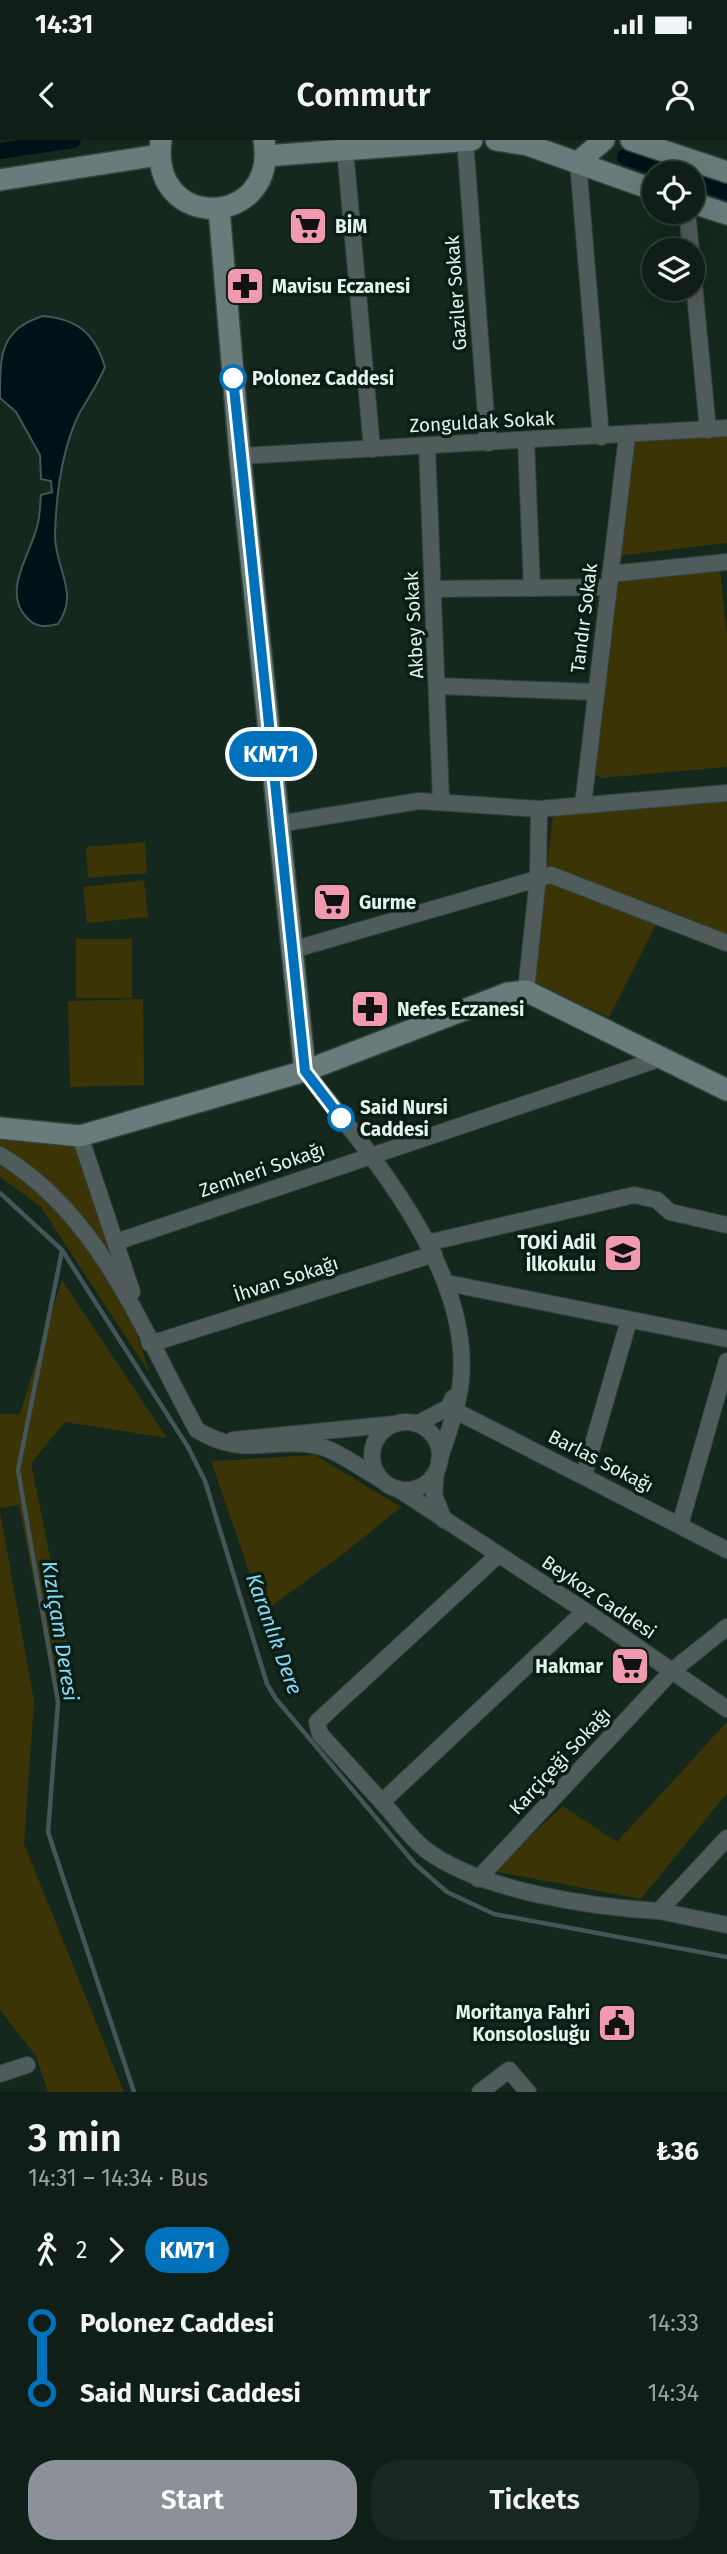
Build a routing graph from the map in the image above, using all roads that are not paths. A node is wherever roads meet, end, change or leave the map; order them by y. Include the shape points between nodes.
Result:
1 (465, 140) edge
2 (472, 140) edge
3 (496, 140) edge
4 (604, 140) edge
5 (631, 140) edge
6 (160, 148) edge
7 (265, 148) edge
8 (345, 149) junction
9 (578, 162) junction
10 (727, 172) edge
11 (0, 180) edge
12 (642, 186) edge
13 (705, 207) edge
14 (219, 209) junction
15 (727, 214) edge
16 (696, 301) edge
17 (727, 428) edge
18 (708, 430) junction
19 (627, 436) junction
20 (601, 437) junction
21 (526, 441) junction
22 (488, 443) junction
23 (427, 446) junction
24 (372, 449) junction
25 (240, 456) junction
26 (727, 562) edge
27 (609, 581) junction
28 (532, 588) junction
29 (433, 589) junction
30 (438, 686) junction
31 (596, 692) junction
32 (727, 793) edge
33 (440, 801) junction
34 (583, 805) junction
35 (539, 809) junction
36 (278, 824) junction
37 (538, 877) junction
38 (727, 943) edge
39 (292, 950) junction
40 (526, 991) junction
41 (662, 1058) junction
42 (305, 1071) junction
43 (727, 1090) edge
44 (0, 1129) edge
45 (80, 1136) junction
46 (0, 1155) edge
47 (370, 1155) junction
48 (727, 1225) edge
49 (116, 1242) junction
50 (430, 1249) junction
51 (447, 1283) junction
52 (629, 1320) junction
53 (727, 1339) edge
54 (150, 1344) junction
55 (727, 1361) edge
56 (461, 1380) junction
57 (454, 1410) junction
58 (396, 1424) junction
59 (417, 1424) junction
60 (220, 1442) junction
61 (438, 1466) junction
62 (584, 1475) junction
63 (380, 1479) junction
64 (397, 1489) junction
65 (445, 1523) junction
66 (680, 1525) junction
67 (727, 1550) edge
68 (497, 1556) junction
69 (585, 1611) junction
70 (727, 1626) edge
71 (672, 1671) junction
72 (727, 1709) edge
73 (382, 1802) junction
74 (727, 1838) edge
75 (478, 1879) junction
76 (659, 1911) junction
77 (727, 1925) edge
78 (27, 2065) dead end
79 (0, 2074) edge
80 (480, 2092) edge
81 (528, 2092) edge

1 - 2 street
1 - 8 street
1 - 22 street, Gaziler Sokak
3 - 9 street
4 - 9 street
5 - 10 street
6 - 11 street
6 - 14 street via 164,177 177,196 189,204
7 - 8 street
7 - 14 street via 264,171 252,191 234,205
8 - 24 street
9 - 12 street
9 - 20 street
13 - 15 street
14 - 25 street
16 - 18 street
17 - 18 street, Zonguldak Sokak
18 - 19 street, Zonguldak Sokak
19 - 20 street, Zonguldak Sokak
19 - 27 street, Tandır Sokak
20 - 21 street, Zonguldak Sokak
21 - 22 street, Zonguldak Sokak
21 - 28 street
22 - 23 street, Zonguldak Sokak
23 - 24 street, Zonguldak Sokak
23 - 29 street, Akbey Sokak
24 - 25 street, Zonguldak Sokak
25 - 36 street
26 - 27 street
27 - 28 street
27 - 31 street, Tandır Sokak
28 - 29 street
29 - 30 street, Akbey Sokak
30 - 31 street
30 - 33 street, Akbey Sokak
31 - 34 street, Tandır Sokak
32 - 34 street
33 - 35 street
33 - 36 street via 391,804
34 - 35 street
35 - 37 street
36 - 39 street
37 - 38 street via 551,876
37 - 39 street
37 - 40 street
39 - 42 street
40 - 41 street
40 - 42 street via 508,993
41 - 43 street
41 - 47 street, Zemheri Sokağı
42 - 45 street
42 - 47 street
44 - 45 street
45 - 49 street
46 - 54 street via 30,1173 80,1224 115,1275
47 - 49 street, Zemheri Sokağı
47 - 50 street
48 - 50 street, İhvan Sokağı via 670,1212 657,1200 634,1195
49 - 54 street
50 - 51 street
50 - 54 street, İhvan Sokağı
51 - 52 street
51 - 56 street via 457,1316
52 - 53 street
52 - 62 street
54 - 60 street via 197,1430
55 - 66 street
56 - 57 street
56 - 59 street via 449,1407
57 - 61 street
57 - 62 street, Barlas Sokağı
58 - 59 street
58 - 60 street
58 - 63 street via 378,1437 373,1447
59 - 61 street via 436,1443
60 - 63 street via 252,1447 312,1444
61 - 64 street via 416,1489
61 - 65 street via 434,1495
62 - 66 street, Barlas Sokağı
63 - 64 street
64 - 65 street, Beykoz Caddesi
65 - 68 street, Beykoz Caddesi
66 - 67 street, Barlas Sokağı
68 - 69 street, Beykoz Caddesi
68 - 73 street via 317,1722 320,1734
69 - 71 street, Beykoz Caddesi
69 - 73 street
70 - 71 street, Karçiçeği Sokağı
71 - 72 street, Beykoz Caddesi
71 - 75 street, Karçiçeği Sokağı
73 - 75 street via 425,1849
74 - 76 street
75 - 76 street via 613,1908
76 - 77 street
78 - 79 street
80 - 81 street via 509,2070

